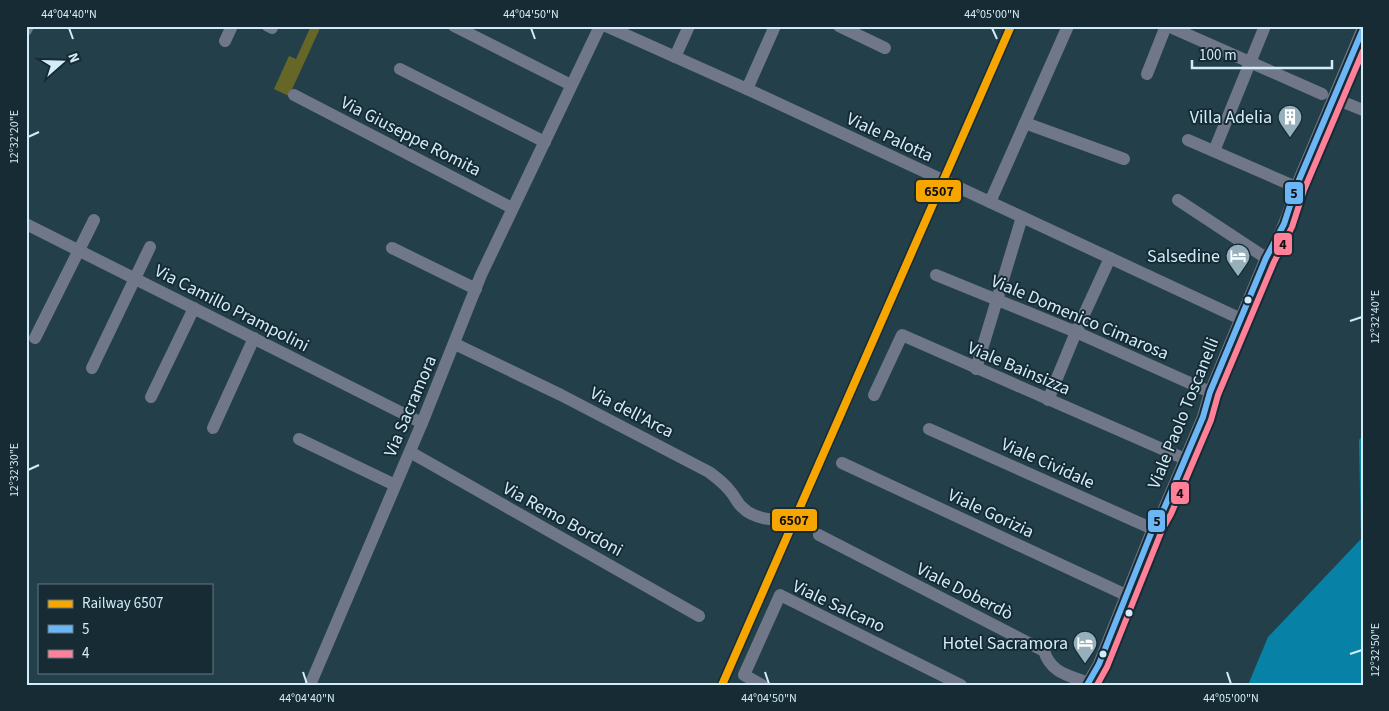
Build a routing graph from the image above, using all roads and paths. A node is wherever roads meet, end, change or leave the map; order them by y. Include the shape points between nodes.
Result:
1 (28, 26) edge
2 (232, 26) edge
3 (454, 26) edge
4 (600, 26) edge
5 (606, 26) edge
6 (689, 26) edge
7 (775, 26) edge
8 (838, 26) edge
9 (1068, 26) edge
10 (1167, 26) edge
11 (1265, 26) edge
12 (1363, 28) edge
13 (473, 29) dead end
14 (26, 30) edge
15 (225, 41) dead end
16 (885, 48) dead end
17 (675, 57) junction
18 (1250, 61) junction
19 (400, 69) dead end
20 (1147, 74) dead end
21 (572, 84) junction
22 (747, 89) junction
23 (294, 95) dead end
24 (1328, 96) junction
25 (1363, 110) edge
26 (1025, 123) junction
27 (1188, 140) dead end
28 (545, 142) junction
29 (1214, 151) junction
30 (1124, 159) dead end
31 (1296, 187) junction
32 (1178, 200) dead end
33 (990, 202) junction
34 (512, 208) junction
35 (1022, 217) junction
36 (94, 220) dead end
37 (26, 224) edge
38 (150, 247) dead end
39 (392, 248) dead end
40 (79, 250) junction
41 (1110, 258) junction
42 (1266, 258) junction
43 (936, 275) dead end
44 (135, 279) junction
45 (476, 289) junction
46 (998, 300) junction
47 (194, 308) junction
48 (1240, 319) junction
49 (1076, 332) junction
50 (35, 338) dead end
51 (254, 338) junction
52 (455, 344) junction
53 (92, 368) dead end
54 (976, 369) junction
55 (1210, 392) junction
56 (874, 396) dead end
57 (151, 397) dead end
58 (1048, 400) junction
59 (422, 423) junction
60 (213, 428) dead end
61 (929, 429) dead end
62 (299, 439) dead end
63 (410, 452) junction
64 (1185, 459) junction
65 (842, 464) dead end
66 (395, 484) junction
67 (783, 520) dead end
68 (1153, 529) junction
69 (819, 536) dead end
70 (1126, 594) junction
71 (699, 616) dead end
72 (1087, 684) edge
73 (310, 685) edge
74 (762, 685) edge
75 (961, 685) edge

1 - 14 street
2 - 15 street
3 - 21 street
4 - 21 street, Via Sacramora
5 - 17 street, Viale Palotta
6 - 17 street
7 - 22 street
8 - 16 street
9 - 26 street
10 - 18 street
10 - 20 street
11 - 18 street
12 - 24 street, Viale Paolo Toscanelli
13 - 21 street
17 - 22 street, Viale Palotta
18 - 24 street
18 - 29 street
19 - 28 street
21 - 28 street, Via Sacramora
22 - 33 street, Viale Palotta
23 - 34 street, Via Giuseppe Romita
24 - 25 street
24 - 31 street, Viale Paolo Toscanelli
26 - 30 street
26 - 33 street
27 - 29 street
28 - 34 street, Via Sacramora
29 - 31 street
31 - 42 street, Viale Paolo Toscanelli
32 - 42 street
33 - 35 street, Viale Palotta
34 - 45 street, Via Sacramora
35 - 41 street, Viale Palotta
35 - 46 street
36 - 40 street
37 - 40 street, Via Camillo Prampolini
38 - 44 street
39 - 45 street
40 - 44 street, Via Camillo Prampolini
40 - 50 street
41 - 48 street, Viale Palotta
41 - 49 street
42 - 48 street, Viale Paolo Toscanelli
43 - 46 street, Viale Domenico Cimarosa
44 - 47 street, Via Camillo Prampolini
44 - 53 street
45 - 52 street, Via Sacramora
46 - 49 street, Viale Domenico Cimarosa
46 - 54 street
47 - 51 street, Via Camillo Prampolini
47 - 57 street
48 - 55 street, Viale Paolo Toscanelli
49 - 55 street, Viale Domenico Cimarosa
49 - 58 street
51 - 59 street, Via Camillo Prampolini
51 - 60 street
52 - 59 street, Via Sacramora
52 - 67 street, Via dell'Arca via 709,472 723,482 750,514
54 - 56 street, Viale Bainsizza via 902,335
54 - 58 street, Viale Bainsizza
55 - 64 street, Viale Paolo Toscanelli
58 - 64 street, Viale Bainsizza
59 - 63 street, Via Sacramora
61 - 68 street, Viale Cividale
62 - 66 street
63 - 66 street, Via Sacramora
63 - 71 street, Via Remo Bordoni
64 - 68 street, Viale Paolo Toscanelli
65 - 70 street, Viale Gorizia
66 - 73 street, Via Sacramora
68 - 70 street, Viale Paolo Toscanelli
69 - 72 street, Viale Doberdò via 1044,650 1046,658 1057,671
70 - 72 street, Viale Paolo Toscanelli via 1099,664
74 - 75 street, Viale Salcano via 744,675 780,594

